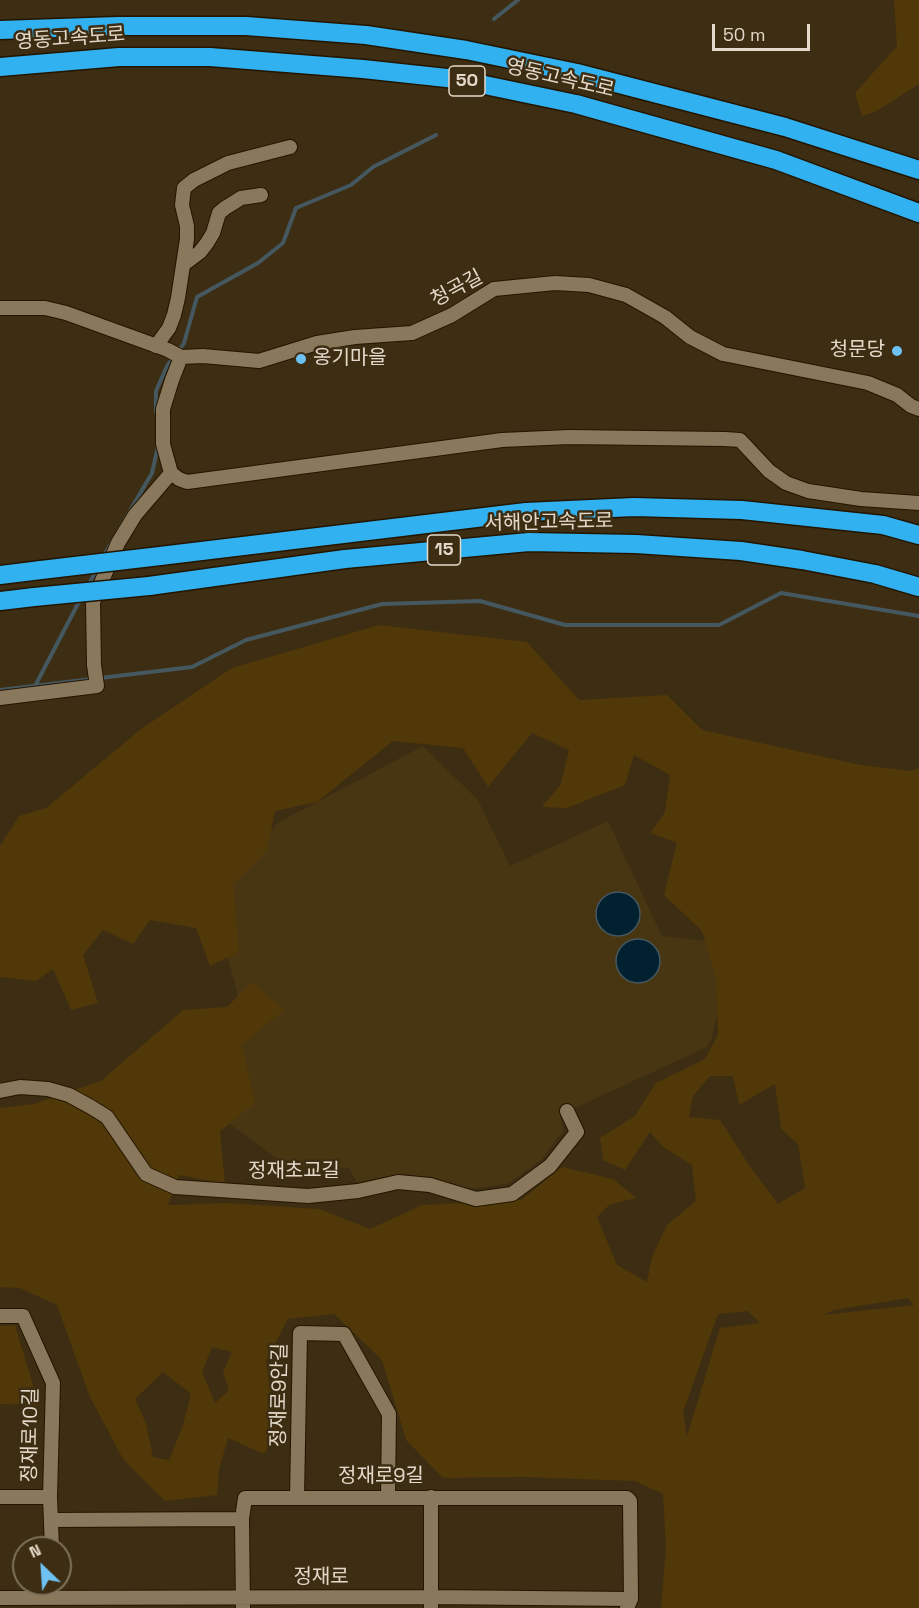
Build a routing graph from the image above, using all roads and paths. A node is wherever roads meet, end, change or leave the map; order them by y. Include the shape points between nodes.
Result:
1 (0, 30) edge
2 (0, 67) edge
3 (291, 147) dead end
4 (919, 170) edge
5 (261, 195) dead end
6 (918, 212) edge
7 (184, 264) junction
8 (0, 308) edge
9 (156, 346) junction
10 (182, 357) junction
11 (919, 409) edge
12 (171, 473) junction
13 (919, 503) edge
14 (919, 535) edge
15 (0, 574) edge
16 (919, 587) edge
17 (0, 601) edge
18 (0, 698) edge
19 (0, 1091) edge
20 (567, 1111) dead end
21 (0, 1316) edge
22 (0, 1497) edge
23 (50, 1497) junction
24 (297, 1497) junction
25 (388, 1497) junction
26 (431, 1497) junction
27 (242, 1519) junction
28 (52, 1520) junction
29 (52, 1536) edge
30 (72, 1592) edge
31 (28, 1596) edge
32 (4, 1601) edge
33 (431, 1602) edge
34 (243, 1603) edge
35 (629, 1603) edge

1 - 4 highway, 영동고속도로 / 50 via 246,26 366,35 466,50 577,73 786,127
2 - 6 highway, 영동고속도로 / 50 via 118,57 210,57 456,79 576,104 776,160
3 - 7 street via 228,164 184,188 182,205 188,232
5 - 7 street via 241,198 219,213 201,252
7 - 9 street via 174,315
8 - 9 street, 청곡길 via 45,308 66,313
9 - 10 street, 청곡길
10 - 11 street, 청곡길 via 259,361 317,343 412,333 452,315 494,289 555,283 589,285 626,295 723,354 868,383
10 - 12 street via 164,409 163,444
12 - 13 street via 187,482 502,440 725,439 740,440 769,471 808,491
12 - 18 street via 135,515 93,602 96,686
14 - 15 highway, 서해안고속도로 / 15, bridge via 883,525 742,510 634,507 526,512
16 - 17 highway, 서해안고속도로 / 15, bridge via 875,574 741,551 530,542 345,559
19 - 20 street, 정재초교길 via 20,1087 48,1089 91,1107 107,1117 146,1174 175,1187 308,1196 398,1182 430,1185 476,1199 512,1194 550,1166 577,1132
21 - 23 street, 정재로10길 via 23,1316 53,1383
22 - 23 street
23 - 28 street, 정재로10길
24 - 25 street, 정재로9길
24 - 25 street, 정재로9안길 via 300,1333 344,1334 389,1414
24 - 27 street, 정재로9길 via 245,1498
25 - 26 street, 정재로9길
26 - 33 street
26 - 35 street, 정재로9길 via 627,1498
27 - 28 street
27 - 34 street
28 - 29 street, 정재로10길
30 - 34 street, 정재로
31 - 32 street, 정재로
33 - 34 street, 정재로
33 - 35 street, 정재로

